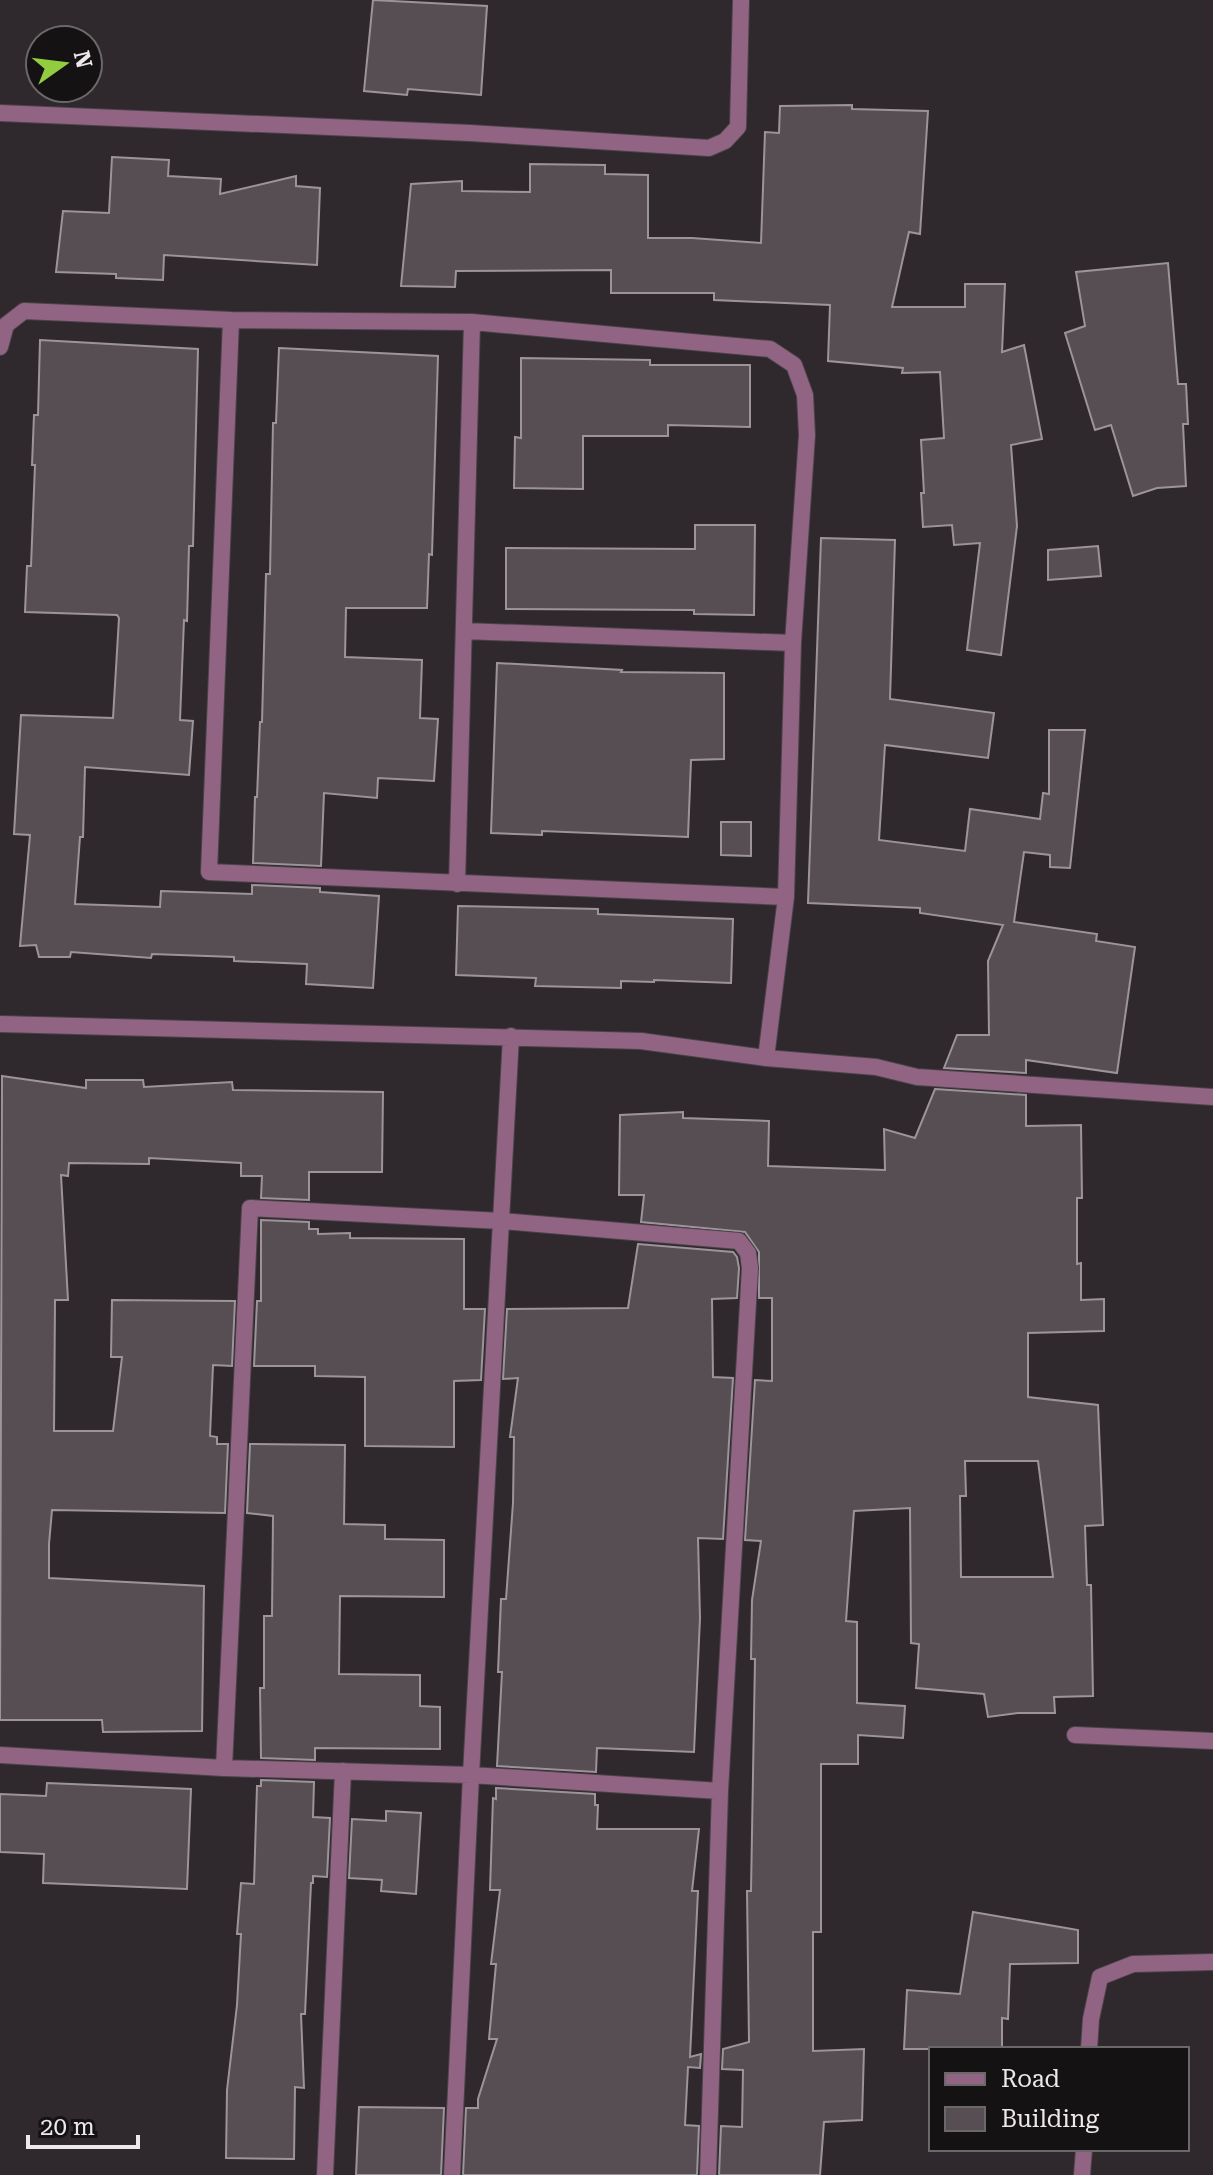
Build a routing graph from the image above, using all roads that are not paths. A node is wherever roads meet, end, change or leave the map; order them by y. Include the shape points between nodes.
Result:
1 (741, 0) edge
2 (0, 113) edge
3 (231, 320) junction
4 (472, 322) junction
5 (0, 347) edge
6 (464, 631) junction
7 (793, 643) junction
8 (457, 884) junction
9 (786, 897) junction
10 (0, 1024) edge
11 (511, 1036) junction
12 (766, 1058) junction
13 (1213, 1097) edge
14 (501, 1221) junction
15 (1075, 1735) dead end
16 (1213, 1741) edge
17 (0, 1755) edge
18 (224, 1768) junction
19 (343, 1771) junction
20 (471, 1775) junction
21 (720, 1791) junction
22 (1213, 1962) edge
23 (1089, 2047) edge
24 (1084, 2151) edge
25 (325, 2175) edge
26 (452, 2175) edge
27 (708, 2175) edge
28 (1082, 2175) edge

1 - 2 street via 738,127 709,148
3 - 4 street
3 - 5 street via 24,311 6,325
3 - 8 street via 209,872
4 - 6 street
4 - 7 street via 770,349 794,365 805,395 807,435
6 - 7 street
6 - 8 street
7 - 9 street
8 - 9 street
9 - 12 street
10 - 11 street
11 - 12 street via 641,1041
11 - 14 street
12 - 13 street via 876,1067 917,1077
14 - 18 street via 250,1208
14 - 20 street
14 - 21 street via 739,1241 748,1253
15 - 16 street
17 - 18 street
18 - 19 street
19 - 20 street
19 - 25 street
20 - 21 street
20 - 26 street
21 - 27 street
22 - 23 street via 1133,1964 1100,1977
24 - 28 street

